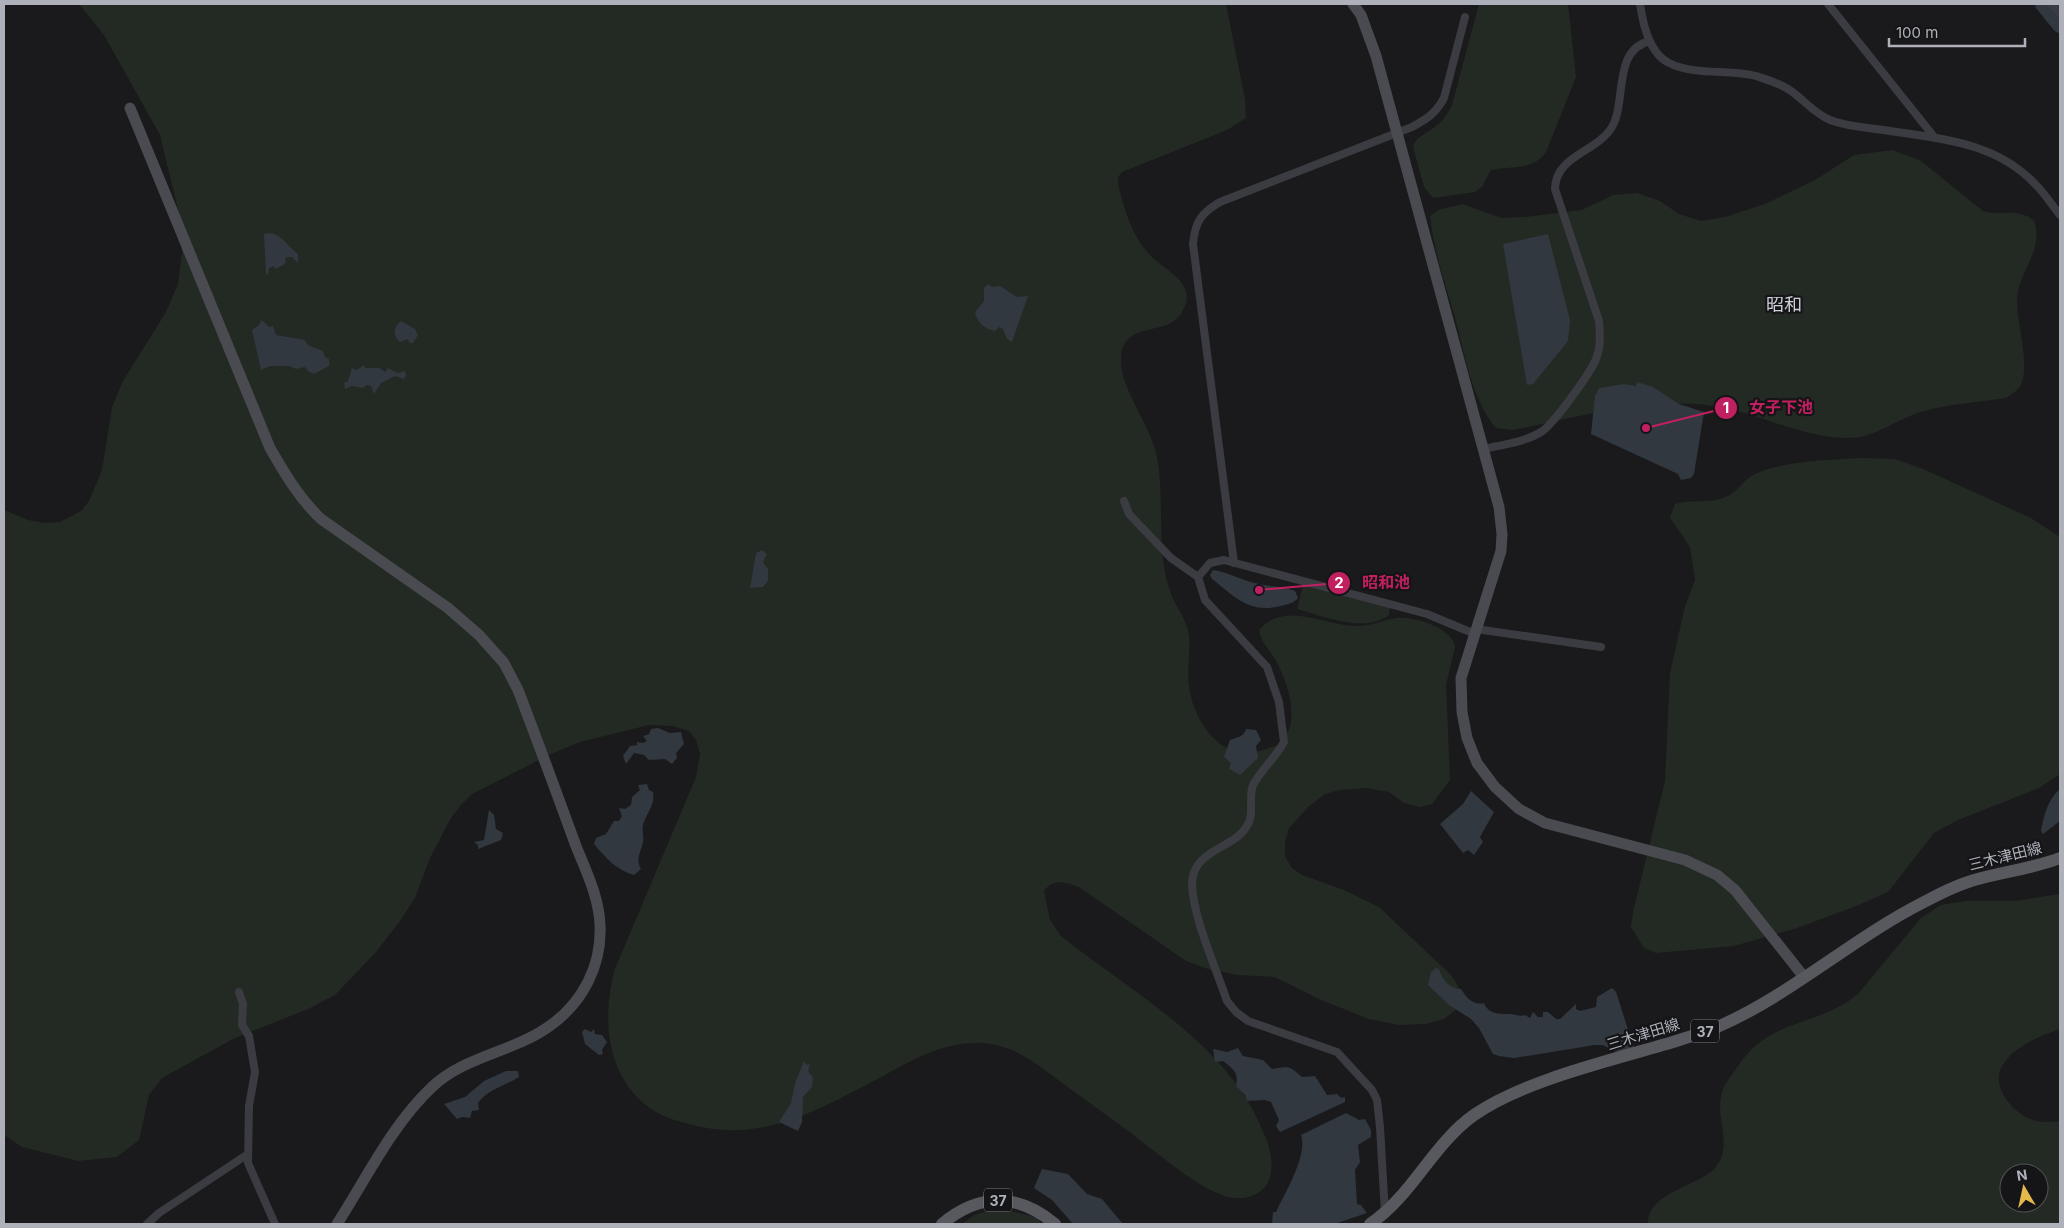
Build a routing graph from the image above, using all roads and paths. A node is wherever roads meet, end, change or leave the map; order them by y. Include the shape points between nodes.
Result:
1 (1353, 4) edge
2 (1640, 4) edge
3 (1828, 4) edge
4 (2052, 4) edge
5 (2060, 13) edge
6 (1465, 17) dead end
7 (1650, 41) junction
8 (130, 108) dead end
9 (1396, 133) junction
10 (1935, 138) junction
11 (2060, 215) edge
12 (1483, 449) junction
13 (1124, 500) dead end
14 (1234, 563) junction
15 (1198, 577) junction
16 (1476, 632) junction
17 (1601, 647) dead end
18 (2060, 858) edge
19 (1804, 977) junction
20 (239, 992) dead end
21 (248, 1154) junction
22 (1385, 1214) junction
23 (147, 1224) edge
24 (275, 1224) edge
25 (337, 1224) edge
26 (942, 1224) edge
27 (1055, 1224) edge
28 (1370, 1224) edge

1 - 9 street via 1370,36
2 - 7 street
3 - 10 street
4 - 5 street
6 - 9 street via 1438,110 1429,118
7 - 10 street via 1669,63 1772,81 1830,120
7 - 12 street via 1641,43 1629,56 1613,126 1606,135 1566,164 1555,181 1599,321 1600,341 1596,359 1556,419 1542,431 1526,439
8 - 25 street via 270,448 287,479 322,519 448,608 504,663 518,690 590,879 600,924 595,966 586,989 571,1008 550,1026 524,1041 455,1071 432,1086 393,1136
9 - 12 street
9 - 14 street via 1220,202 1198,220 1193,244
10 - 11 street via 1979,147 1999,155 2036,185
12 - 16 street via 1499,507 1502,534 1496,572
13 - 15 street via 1129,514 1171,558
14 - 15 street via 1224,560 1210,563
14 - 16 street via 1427,614
15 - 22 street via 1205,600 1267,667 1279,702 1284,734 1284,742 1253,786 1252,816 1248,825 1240,836 1209,855 1195,870 1192,884 1198,915 1227,1001 1236,1012 1248,1021 1337,1052 1372,1090 1377,1100 1380,1127
16 - 17 street
16 - 19 street via 1461,678 1462,712 1467,738 1477,763 1495,787 1520,809 1544,823 1685,860 1717,875 1735,890
18 - 19 main road, 三木津田線 / 37 via 1970,881 1946,891 1921,903
19 - 22 main road, 三木津田線 / 37 via 1713,1029 1544,1082 1504,1098 1456,1130
20 - 21 street via 243,1004 242,1025 249,1036 255,1072 249,1106
21 - 23 street
21 - 24 street via 248,1163
22 - 28 main road, 三木津田線 / 37
26 - 27 main road, 37 via 972,1204 996,1200 1027,1206

